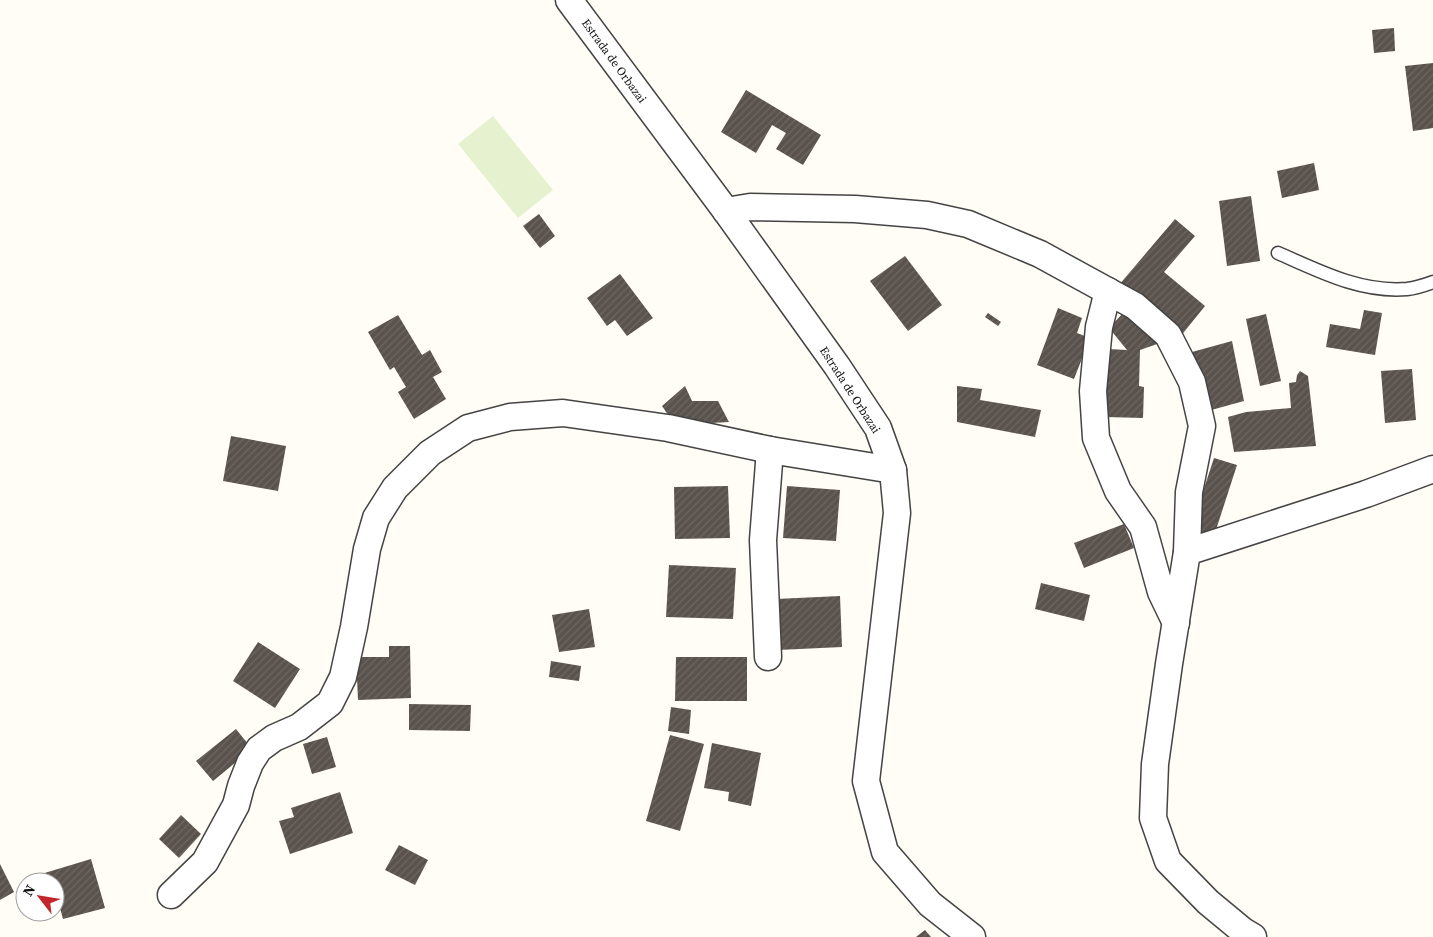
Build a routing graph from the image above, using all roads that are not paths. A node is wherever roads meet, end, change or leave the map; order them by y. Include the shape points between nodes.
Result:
1 (569, 0) edge
2 (726, 211) junction
3 (1278, 253) dead end
4 (1433, 282) edge
5 (1108, 290) junction
6 (770, 450) junction
7 (1433, 468) edge
8 (893, 470) junction
9 (1187, 552) junction
10 (1176, 623) junction
11 (768, 658) dead end
12 (171, 895) dead end
13 (972, 937) edge
14 (1253, 937) edge

1 - 2 street, Estrada de Orbazai
2 - 5 street via 750,207 855,209 926,215 968,224 1040,254
2 - 8 street, Estrada de Orbazai via 878,428
3 - 4 lane via 1330,276 1376,289 1408,289
5 - 9 street via 1135,306 1168,335 1192,382 1202,426 1189,492
5 - 10 street via 1099,328 1093,391 1096,438 1118,491 1143,527 1161,592
6 - 8 street
6 - 11 street via 763,540
6 - 12 street via 668,428 563,412 510,417 468,428 430,453 395,488 376,518 367,548 343,677 330,703 299,727 259,749 250,763 236,805 205,862
7 - 9 street via 1366,494
8 - 13 street, Estrada de Orbazai via 898,513 866,781 885,852 930,904
9 - 10 street
10 - 14 street via 1155,764 1153,818 1168,861 1208,902

